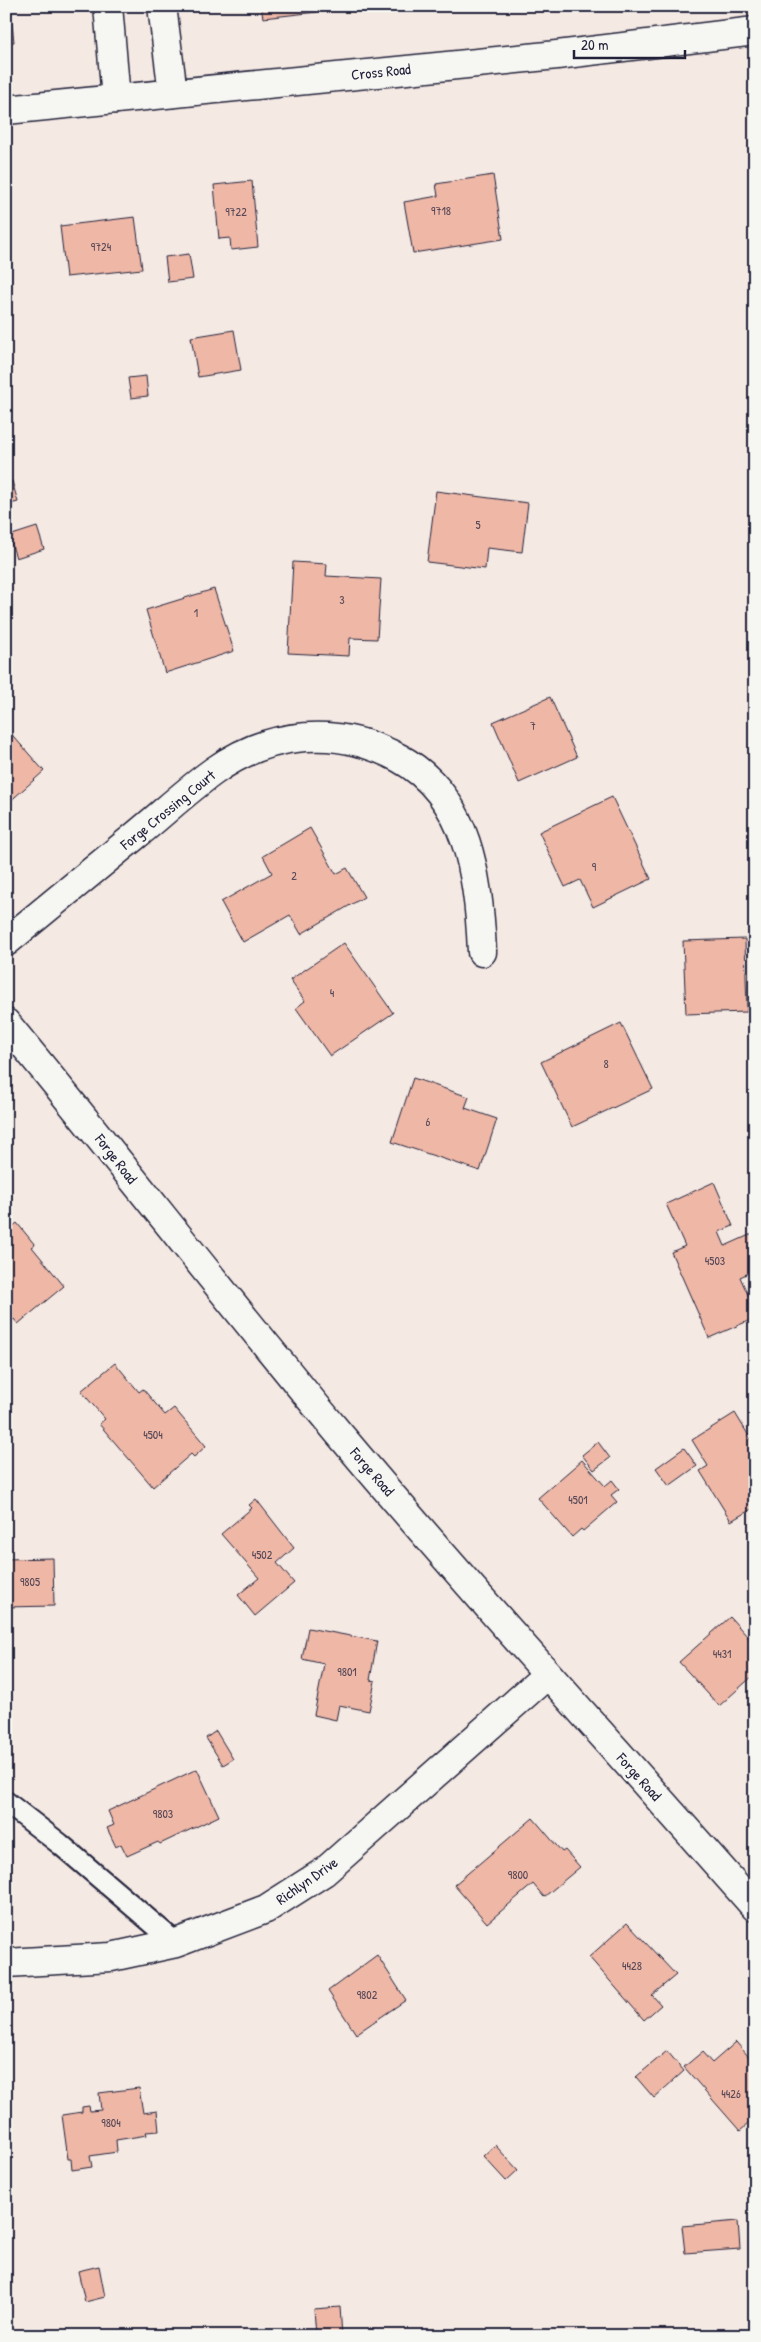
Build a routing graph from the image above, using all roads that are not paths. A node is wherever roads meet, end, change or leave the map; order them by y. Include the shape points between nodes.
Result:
1 (108, 6) edge
2 (162, 6) edge
3 (755, 32) edge
4 (173, 93) junction
5 (116, 99) junction
6 (6, 110) edge
7 (6, 942) edge
8 (482, 952) dead end
9 (6, 1023) edge
10 (547, 1676) junction
11 (6, 1802) edge
12 (755, 1907) edge
13 (176, 1943) junction
14 (6, 1963) edge

1 - 5 street
2 - 4 street
3 - 4 street, Cross Road
4 - 5 street, Cross Road
5 - 6 street, Cross Road
7 - 8 street, Forge Crossing Court via 214,770 256,748 322,735 379,747 416,767 444,794 464,831 480,917
9 - 10 street, Forge Road via 296,1382
10 - 12 street, Forge Road
10 - 13 street, Richlyn Drive via 324,1872 266,1909
11 - 13 lane
13 - 14 street, Richlyn Drive via 111,1957

